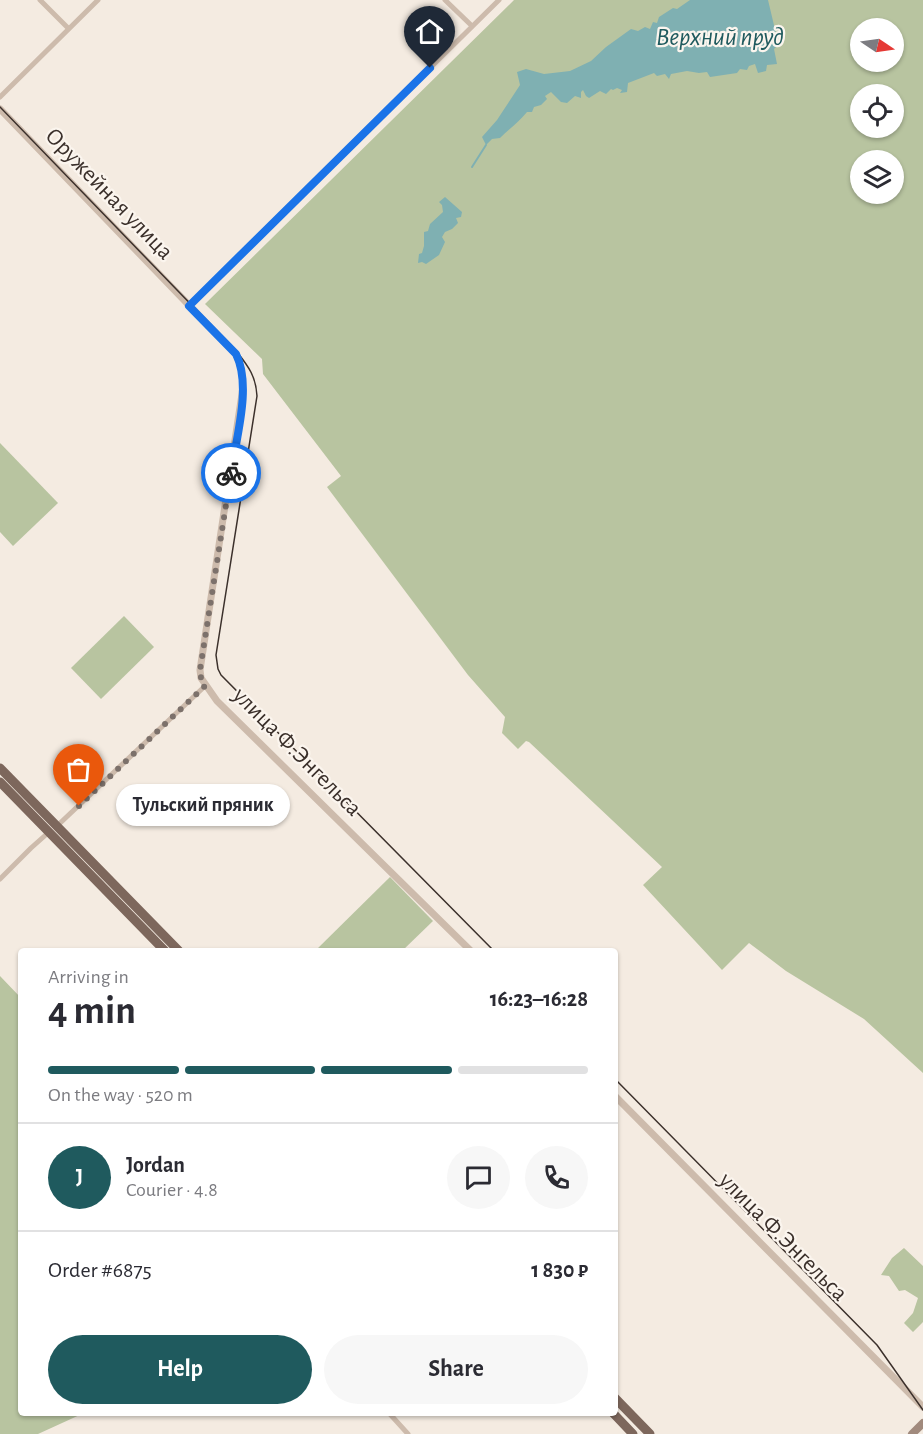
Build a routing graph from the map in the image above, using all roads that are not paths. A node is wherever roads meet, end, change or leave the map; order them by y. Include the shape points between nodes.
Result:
1 (40, 0) edge
2 (98, 0) edge
3 (445, 0) edge
4 (499, 0) edge
5 (472, 26) junction
6 (68, 28) junction
7 (0, 97) edge
8 (0, 109) edge
9 (189, 306) junction
10 (205, 686) junction
11 (0, 768) edge
12 (0, 782) edge
13 (53, 829) junction
14 (0, 879) edge
15 (162, 948) edge
16 (176, 948) edge
17 (468, 948) edge
18 (618, 1099) edge
19 (618, 1401) edge
20 (923, 1407) edge
21 (392, 1416) edge
22 (616, 1416) edge
23 (923, 1423) edge
24 (408, 1434) edge
25 (633, 1434) edge
26 (650, 1434) edge
27 (912, 1434) edge

1 - 6 street
2 - 6 street
3 - 5 street
4 - 5 street
5 - 9 street
6 - 7 street
8 - 9 street, Оружейная улица
9 - 10 street, улица Ф.Энгельса via 236,354 243,385 200,670
10 - 13 street
10 - 17 street, улица Ф.Энгельса
11 - 13 main road
12 - 13 main road
13 - 14 street
13 - 15 main road
13 - 16 main road
18 - 20 street, улица Ф.Энгельса
19 - 26 main road
21 - 24 street
22 - 25 main road
23 - 27 main road

